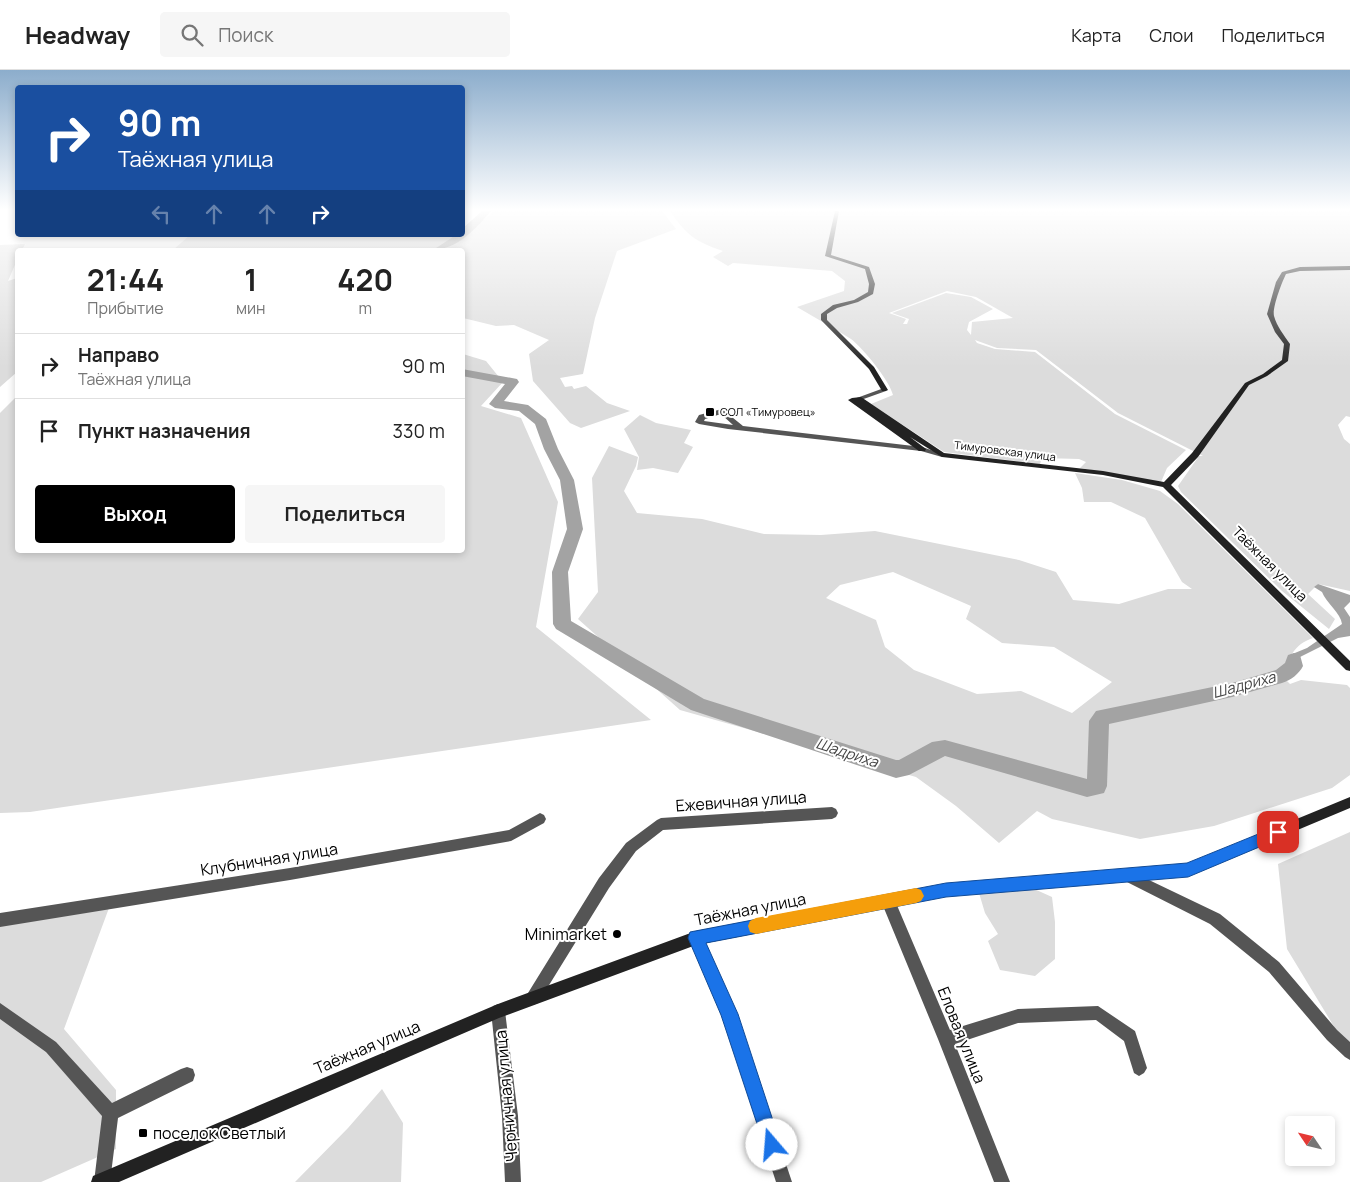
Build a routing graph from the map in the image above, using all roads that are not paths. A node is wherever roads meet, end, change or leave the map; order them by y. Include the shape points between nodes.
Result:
1 (850, 263) edge
2 (1350, 268) edge
3 (858, 399) junction
4 (740, 428) junction
5 (922, 450) junction
6 (942, 455) junction
7 (1166, 486) junction
8 (1347, 664) edge
9 (1350, 802) edge
10 (832, 813) dead end
11 (540, 819) dead end
12 (1126, 875) junction
13 (888, 901) junction
14 (0, 920) edge
15 (696, 938) junction
16 (533, 998) junction
17 (0, 1010) edge
18 (498, 1011) junction
19 (946, 1039) junction
20 (1350, 1052) edge
21 (1139, 1068) dead end
22 (187, 1075) dead end
23 (110, 1113) junction
24 (101, 1182) edge
25 (513, 1182) edge
26 (784, 1182) edge
27 (1002, 1182) edge

1 - 3 street via 867,268 872,284 870,293 828,309 824,320 872,368 884,390
2 - 7 street via 1300,269 1284,273 1278,282 1270,314 1287,344 1285,361 1247,384 1195,455
3 - 5 street via 852,400
3 - 6 street, Тимуровская улица
4 - 4 street via 728,428 699,422 702,417 722,411
4 - 5 street
5 - 6 street
6 - 7 street, Тимуровская улица via 1103,473
7 - 8 street, Таёжная улица
9 - 12 street, Таёжная улица via 1188,870
10 - 16 street, Ежевичная улица via 661,824 631,847 604,883
11 - 14 street, Клубничная улица via 511,835
12 - 13 street, Таёжная улица via 946,890
12 - 20 street via 1215,919 1274,967
13 - 15 street, Таёжная улица
13 - 19 street, Еловая улица
15 - 16 street, Таёжная улица
15 - 26 street via 729,1014
16 - 18 street, Таёжная улица
17 - 23 street via 51,1047
18 - 24 street, Таёжная улица
18 - 25 street, Черничная улица via 510,1116
19 - 21 street via 1018,1016 1098,1013 1130,1036
19 - 27 street, Еловая улица
22 - 23 street
23 - 24 street

